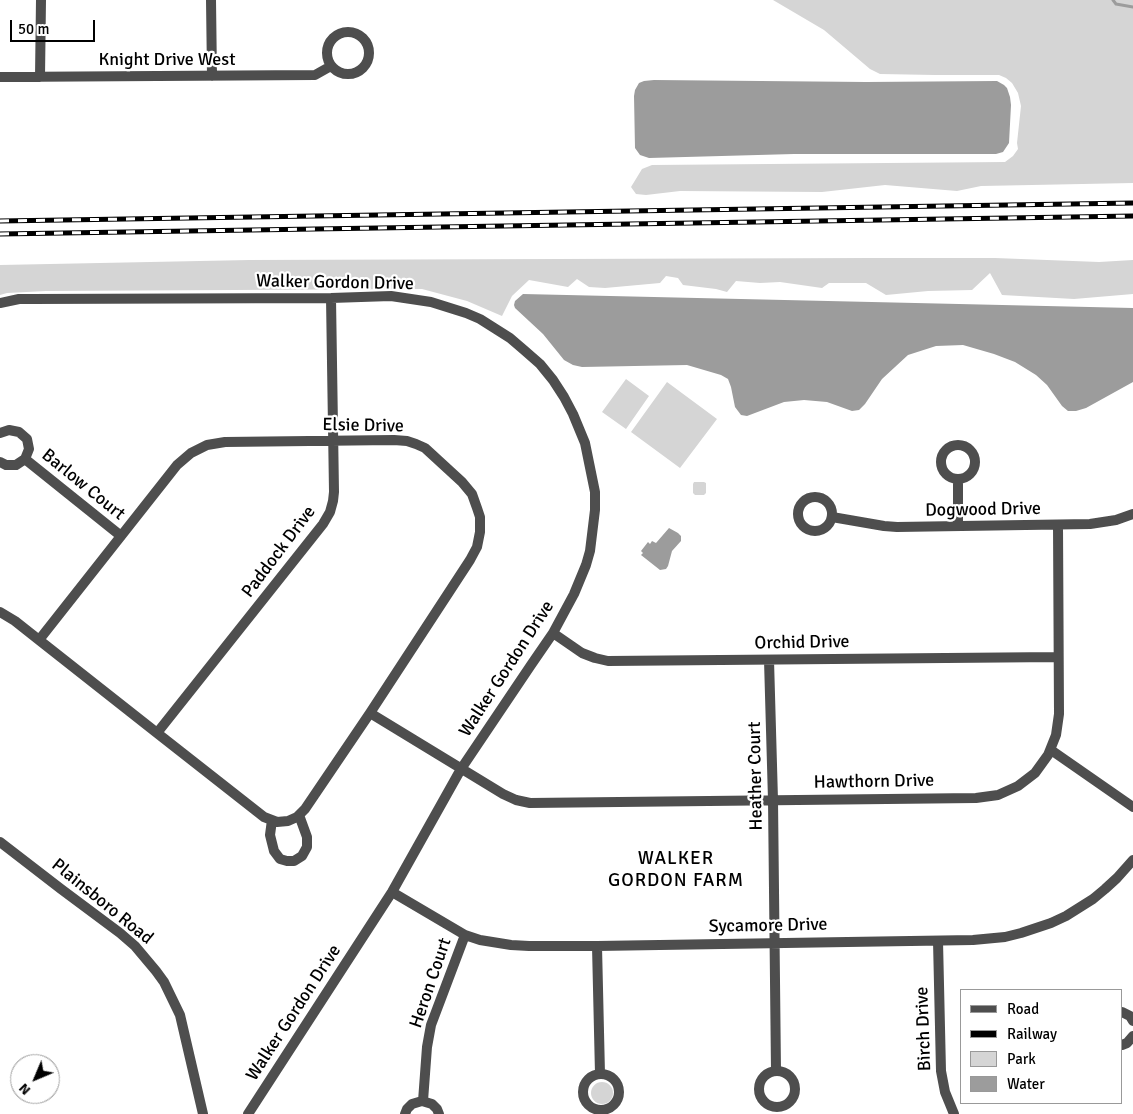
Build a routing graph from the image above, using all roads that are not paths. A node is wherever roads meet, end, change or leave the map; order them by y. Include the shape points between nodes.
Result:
1 (40, 0) edge
2 (211, 0) edge
3 (331, 66) junction
4 (212, 76) junction
5 (40, 77) junction
6 (0, 78) edge
7 (331, 298) junction
8 (0, 303) edge
9 (0, 434) edge
10 (334, 441) junction
11 (25, 459) junction
12 (0, 462) edge
13 (958, 479) dead end
14 (1133, 514) edge
15 (832, 517) dead end
16 (1058, 525) junction
17 (958, 526) junction
18 (121, 536) junction
19 (0, 612) edge
20 (553, 633) junction
21 (39, 640) junction
22 (1058, 657) junction
23 (769, 660) junction
24 (370, 713) junction
25 (157, 733) junction
26 (1051, 750) junction
27 (461, 769) junction
28 (773, 800) junction
29 (1133, 807) edge
30 (299, 815) junction
31 (272, 820) junction
32 (0, 842) edge
33 (1133, 860) edge
34 (392, 892) junction
35 (465, 935) junction
36 (938, 940) junction
37 (774, 942) junction
38 (597, 946) junction
39 (1123, 1012) edge
40 (1133, 1021) edge
41 (1133, 1036) edge
42 (1123, 1045) edge
43 (776, 1072) dead end
44 (600, 1074) dead end
45 (423, 1101) junction
46 (203, 1114) edge
47 (248, 1114) edge
48 (405, 1114) edge
49 (439, 1114) edge
50 (954, 1114) edge

1 - 5 street
2 - 4 street
3 - 3 street via 345,75 360,72 365,67 370,54 360,35 345,32 333,38 327,50
3 - 4 street, Knight Drive West via 315,75
4 - 5 street, Knight Drive West
5 - 6 street, Knight Drive West
7 - 8 street, Walker Gordon Drive via 31,299
7 - 10 street, Paddock Drive
7 - 20 street, Walker Gordon Drive via 411,298 466,313 510,338 553,380 585,443 595,492 592,541 586,565
9 - 11 street via 12,430 25,436 29,446
10 - 18 street, Elsie Drive via 221,442 199,448 180,462
10 - 24 street, Elsie Drive via 401,440 419,445 462,482 474,498 480,517 477,547 472,556
10 - 25 street, Paddock Drive via 333,498 326,520
11 - 12 street via 13,466
11 - 18 street, Barlow Court
13 - 17 street
14 - 16 street, Dogwood Drive via 1099,524
15 - 17 street, Dogwood Drive via 889,527
16 - 17 street, Dogwood Drive
16 - 22 street, Hawthorn Drive
18 - 21 street, Elsie Drive
19 - 21 street
20 - 23 street, Orchid Drive via 582,653 608,661
20 - 27 street, Walker Gordon Drive
21 - 25 street
22 - 23 street, Orchid Drive
22 - 26 street, Hawthorn Drive via 1058,721
23 - 28 street, Heather Court
24 - 27 street, Hawthorn Drive
24 - 30 street, Elsie Drive
25 - 31 street
26 - 28 street, Hawthorn Drive via 1040,767 1024,782 991,796
26 - 29 street
27 - 28 street, Hawthorn Drive via 506,796 530,803
27 - 34 street, Walker Gordon Drive
28 - 37 street, Heather Court
30 - 31 street via 288,821
30 - 31 street via 307,847 294,861 280,859 274,851 270,834
32 - 46 street, Plainsboro Road via 120,933 156,971 180,1014
33 - 36 street, Sycamore Drive via 1093,899 1051,923 1005,937
34 - 35 street, Sycamore Drive
34 - 47 street, Walker Gordon Drive
35 - 38 street, Sycamore Drive via 511,945
35 - 45 street, Heron Court via 430,1032
36 - 37 street, Sycamore Drive
36 - 50 street, Birch Drive via 941,1071
37 - 38 street, Sycamore Drive
37 - 43 street, Heather Court
38 - 44 street
39 - 40 street
41 - 42 street
45 - 48 street via 412,1104
45 - 49 street via 432,1104

